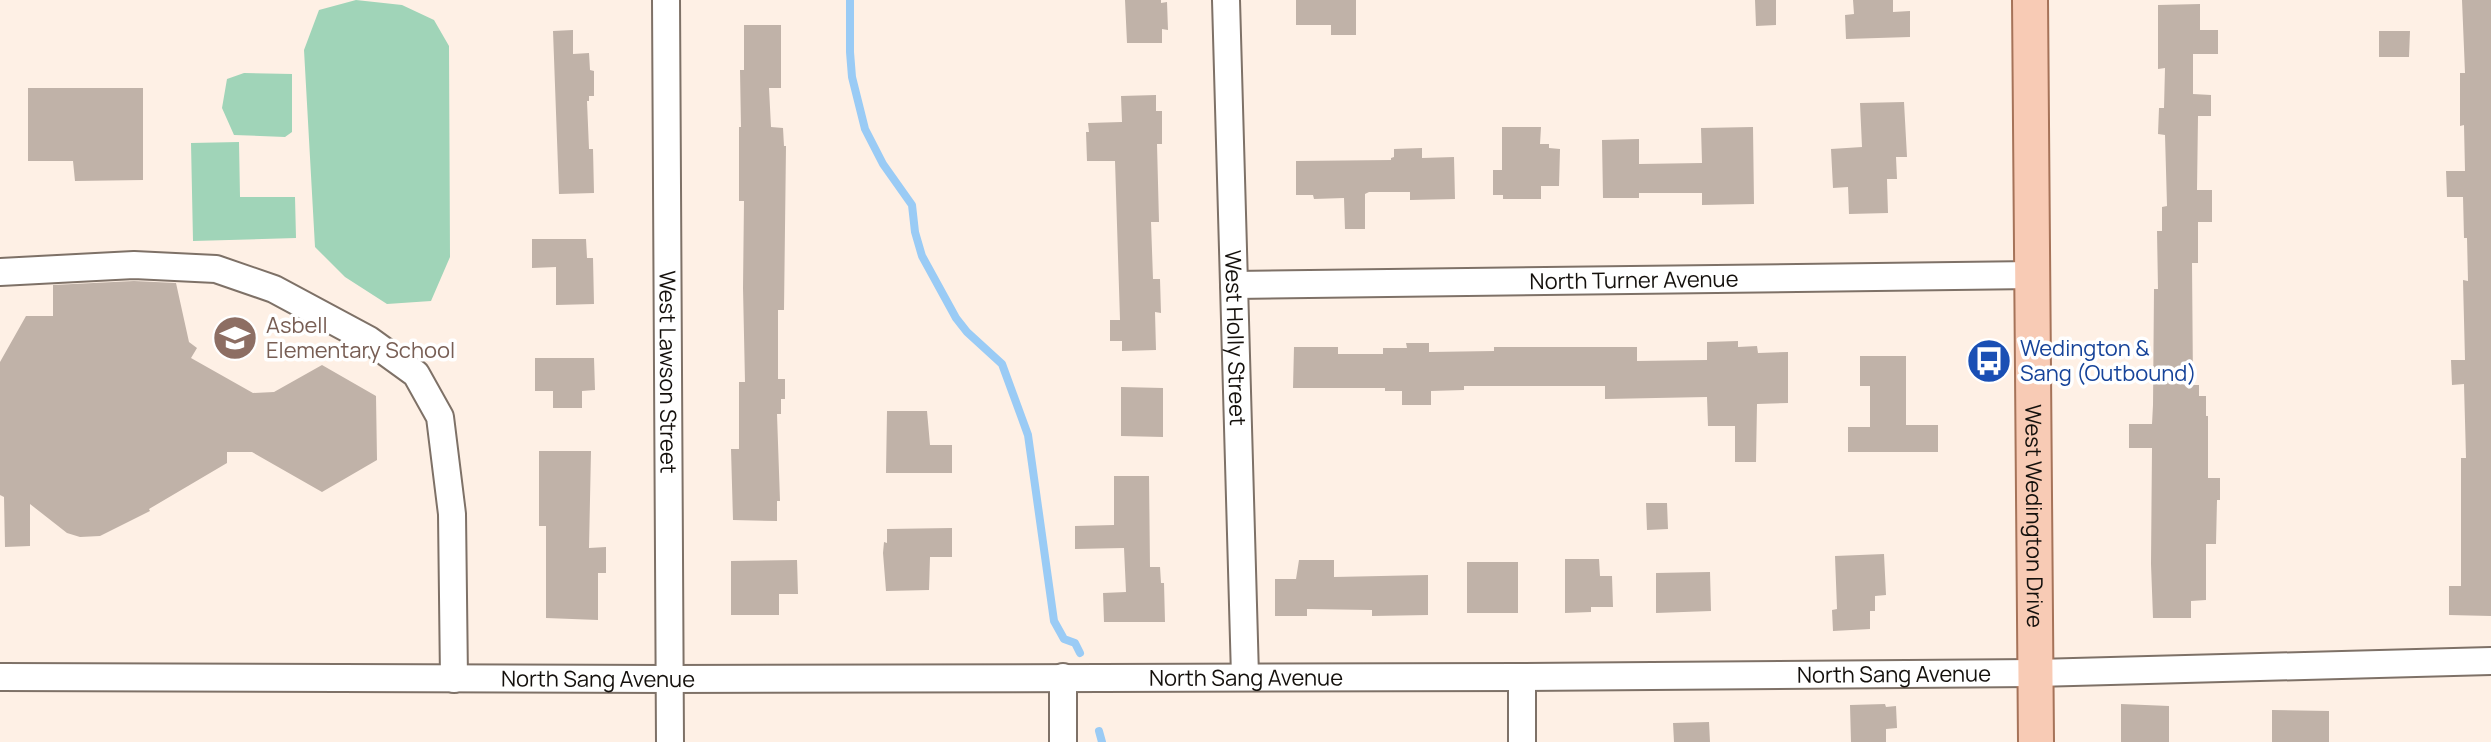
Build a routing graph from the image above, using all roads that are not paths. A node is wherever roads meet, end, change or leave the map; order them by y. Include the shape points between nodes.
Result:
1 (666, 0) edge
2 (1226, 0) edge
3 (2030, 0) edge
4 (0, 272) edge
5 (2033, 275) junction
6 (1234, 285) junction
7 (2491, 661) edge
8 (2036, 673) junction
9 (1245, 676) junction
10 (0, 677) edge
11 (1063, 677) junction
12 (1522, 677) junction
13 (454, 679) junction
14 (670, 679) junction
15 (670, 742) edge
16 (1063, 742) edge
17 (1522, 742) edge
18 (2036, 742) edge

1 - 14 street, West Lawson Street
2 - 6 street, West Holly Street
3 - 5 main road, West Wedington Drive
4 - 13 street via 134,265 216,269 274,289 369,340 416,374 440,417 452,514
5 - 6 street, North Turner Avenue
5 - 8 main road, West Wedington Drive
6 - 9 street, West Holly Street
7 - 8 street, North Sang Avenue
8 - 12 street, North Sang Avenue
8 - 18 main road, West Wedington Drive
9 - 11 street, North Sang Avenue
9 - 12 street, North Sang Avenue
10 - 13 street, North Sang Avenue
11 - 14 street, North Sang Avenue
11 - 16 street
12 - 17 street
13 - 14 street, North Sang Avenue
14 - 15 street, West Lawson Street

